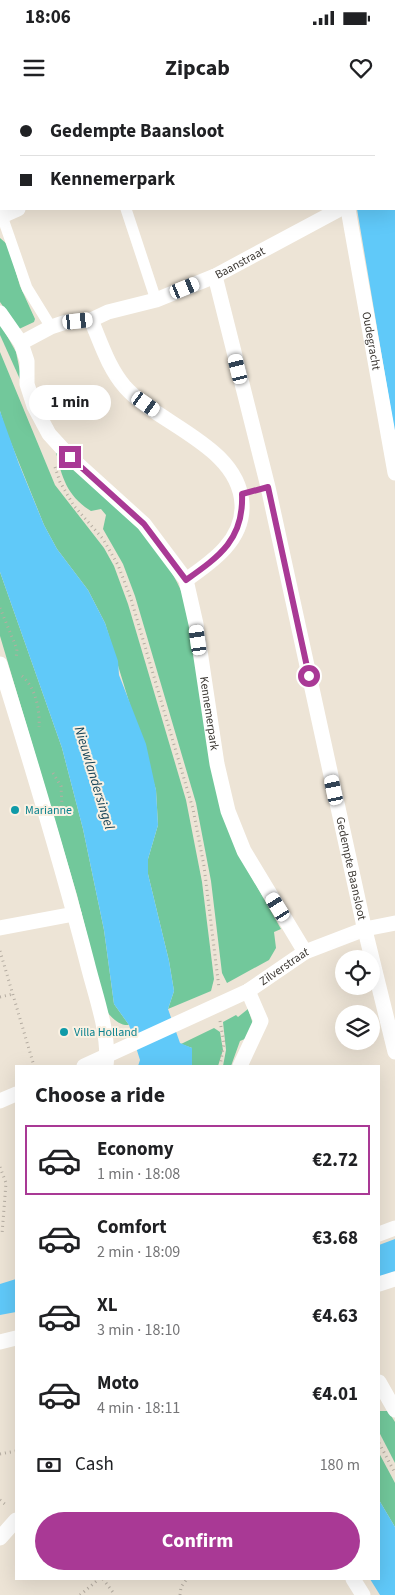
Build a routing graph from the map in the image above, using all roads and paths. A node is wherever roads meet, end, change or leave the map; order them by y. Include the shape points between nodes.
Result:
1 (16, 210) edge
2 (126, 210) edge
3 (338, 210) edge
4 (348, 210) edge
5 (1, 216) edge
6 (214, 276) junction
7 (156, 300) junction
8 (0, 313) edge
9 (91, 320) junction
10 (51, 327) junction
11 (21, 343) junction
12 (54, 465) dead end
13 (395, 473) edge
14 (268, 487) junction
15 (242, 494) junction
16 (186, 580) junction
17 (0, 664) edge
18 (74, 914) junction
19 (395, 923) edge
20 (0, 928) edge
21 (365, 928) junction
22 (0, 951) edge
23 (305, 952) junction
24 (248, 991) junction
25 (14, 994) junction
26 (0, 997) edge
27 (219, 1006) junction
28 (395, 1052) edge
29 (106, 1060) edge
30 (34, 1065) edge
31 (88, 1065) edge
32 (220, 1065) edge
33 (240, 1065) edge
34 (15, 1094) edge
35 (0, 1101) edge
36 (0, 1167) edge
37 (2, 1217) edge
38 (395, 1228) edge
39 (2, 1234) dead end
40 (380, 1234) edge
41 (395, 1279) edge
42 (380, 1284) edge
43 (15, 1338) edge
44 (0, 1342) edge
45 (380, 1384) edge
46 (395, 1410) edge
47 (380, 1445) edge
48 (15, 1451) edge
49 (0, 1454) edge
50 (395, 1473) edge
51 (15, 1521) edge
52 (0, 1538) edge
53 (100, 1580) edge
54 (102, 1580) edge
55 (186, 1580) edge
56 (354, 1580) edge
57 (80, 1595) edge
58 (115, 1595) edge
59 (180, 1595) edge
60 (363, 1595) edge

1 - 5 street
2 - 7 street
3 - 6 street, Baanstraat
4 - 13 street, Oudegracht
5 - 10 street via 27,288
6 - 7 street, Baanstraat
6 - 14 street, Gedempte Baansloot
7 - 9 street, Baanstraat via 108,312
8 - 11 street, Kennemerpark
9 - 10 street, Baanstraat
9 - 15 street via 112,370 126,388 224,462
10 - 11 street, Baanstraat
11 - 16 street, Kennemerpark via 27,361 27,384 49,434 144,524
12 - 27 path via 74,506 107,545 131,599 193,809 204,866
14 - 15 street
14 - 21 street, Gedempte Baansloot
15 - 16 street via 239,526 227,547
16 - 23 street, Kennemerpark via 228,812 244,851
17 - 18 street
18 - 20 street
18 - 29 street via 101,1020
19 - 21 street, Zilverstraat
21 - 23 street, Zilverstraat
21 - 28 street, Gedempte Baansloot
22 - 25 path
23 - 24 street, Zilverstraat
24 - 27 street, Zilverstraat
24 - 33 street via 261,1021
25 - 26 path
25 - 30 path
27 - 29 street, Zilverstraat via 130,1045
27 - 32 path via 224,1043
29 - 31 street, Zilverstraat
34 - 35 street
36 - 37 path via 6,1183
37 - 39 path
38 - 40 street
41 - 42 street
43 - 44 street
45 - 46 street
47 - 50 path
48 - 49 path
51 - 52 street
53 - 57 path
54 - 58 path
55 - 59 path via 180,1587
56 - 60 street

